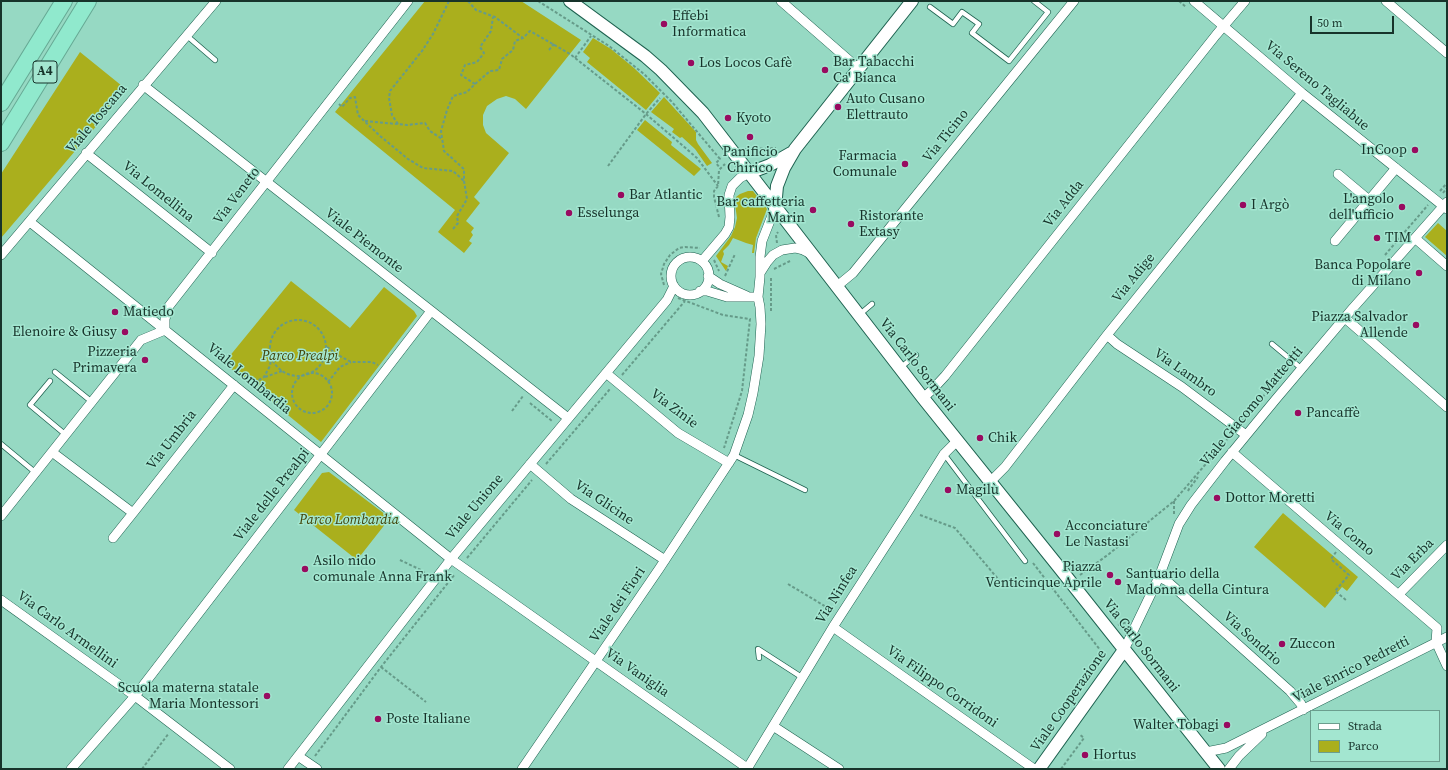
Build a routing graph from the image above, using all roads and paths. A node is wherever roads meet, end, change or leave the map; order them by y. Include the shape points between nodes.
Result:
1 (64, 1) edge
2 (88, 1) edge
3 (216, 1) edge
4 (408, 1) edge
5 (450, 1) edge
6 (468, 1) edge
7 (538, 1) edge
8 (781, 1) edge
9 (912, 1) edge
10 (1034, 1) edge
11 (1074, 1) edge
12 (1194, 1) edge
13 (1245, 1) edge
14 (1386, 1) edge
15 (577, 3) edge
16 (930, 7) dead end
17 (493, 17) junction
18 (1224, 26) junction
19 (186, 35) junction
20 (592, 36) junction
21 (523, 38) junction
22 (554, 44) junction
23 (549, 50) dead end
24 (1447, 53) edge
25 (575, 58) junction
26 (215, 60) dead end
27 (859, 69) junction
28 (475, 84) junction
29 (143, 86) junction
30 (1302, 93) junction
31 (331, 98) junction
32 (660, 98) dead end
33 (1, 103) edge
34 (646, 114) junction
35 (364, 121) junction
36 (398, 124) junction
37 (442, 140) junction
38 (1, 143) edge
39 (780, 148) dead end
40 (745, 149) dead end
41 (795, 150) junction
42 (86, 153) junction
43 (608, 166) dead end
44 (720, 168) dead end
45 (1396, 168) junction
46 (749, 172) junction
47 (1338, 174) dead end
48 (464, 180) junction
49 (266, 182) junction
50 (718, 186) dead end
51 (1369, 200) junction
52 (1446, 206) edge
53 (775, 208) junction
54 (30, 222) junction
55 (453, 230) dead end
56 (778, 232) dead end
57 (1416, 239) junction
58 (1335, 241) dead end
59 (779, 246) dead end
60 (700, 248) dead end
61 (212, 253) junction
62 (735, 254) dead end
63 (811, 254) junction
64 (1, 255) edge
65 (702, 261) junction
66 (790, 261) dead end
67 (1447, 266) edge
68 (760, 273) junction
69 (722, 274) dead end
70 (708, 276) junction
71 (674, 286) junction
72 (664, 287) dead end
73 (836, 287) junction
74 (700, 291) junction
75 (748, 296) junction
76 (758, 297) junction
77 (872, 304) dead end
78 (431, 311) junction
79 (772, 315) dead end
80 (858, 315) junction
81 (1345, 318) junction
82 (750, 319) dead end
83 (165, 330) junction
84 (1107, 335) junction
85 (1272, 344) dead end
86 (327, 347) junction
87 (916, 355) dead end
88 (272, 358) junction
89 (351, 362) junction
90 (900, 368) junction
91 (1302, 369) junction
92 (386, 370) junction
93 (282, 371) junction
94 (55, 372) dead end
95 (606, 373) junction
96 (308, 374) junction
97 (264, 377) junction
98 (50, 380) dead end
99 (328, 382) junction
100 (616, 382) junction
101 (234, 385) junction
102 (243, 392) junction
103 (923, 398) junction
104 (92, 402) junction
105 (1447, 407) edge
106 (512, 411) dead end
107 (560, 412) junction
108 (568, 418) junction
109 (66, 435) junction
110 (1246, 435) junction
111 (957, 441) junction
112 (1, 444) edge
113 (52, 452) junction
114 (1232, 452) junction
115 (321, 454) junction
116 (944, 454) junction
117 (732, 459) junction
118 (530, 464) junction
119 (539, 472) junction
120 (36, 473) junction
121 (990, 482) junction
122 (805, 490) dead end
123 (133, 513) junction
124 (920, 515) dead end
125 (1174, 515) dead end
126 (1, 516) edge
127 (113, 538) dead end
128 (1341, 546) junction
129 (1447, 546) edge
130 (451, 558) junction
131 (400, 560) dead end
132 (665, 560) junction
133 (1025, 561) joint
134 (461, 566) junction
135 (426, 574) dead end
136 (1159, 576) junction
137 (1084, 580) dead end
138 (788, 584) dead end
139 (1004, 586) dead end
140 (1399, 594) junction
141 (1, 600) edge
142 (1346, 600) dead end
143 (830, 609) dead end
144 (1132, 621) dead end
145 (1116, 626) dead end
146 (834, 627) junction
147 (1447, 637) edge
148 (1436, 642) junction
149 (1124, 650) junction
150 (759, 658) dead end
151 (1102, 660) dead end
152 (596, 661) junction
153 (1447, 666) edge
154 (382, 667) junction
155 (803, 678) junction
156 (135, 696) junction
157 (426, 702) dead end
158 (1304, 710) junction
159 (174, 726) junction
160 (773, 726) junction
161 (1267, 729) junction
162 (1079, 734) dead end
163 (1206, 752) junction
164 (298, 756) junction
165 (313, 766) edge
166 (71, 769) edge
167 (142, 769) edge
168 (230, 769) edge
169 (288, 769) edge
170 (522, 769) edge
171 (747, 769) edge
172 (839, 769) edge
173 (1034, 769) edge
174 (1039, 769) edge
175 (1061, 769) edge
176 (1219, 769) edge
177 (1229, 769) edge

1 - 33 highway, A4
2 - 38 highway, A4
3 - 19 street, Viale Toscana
4 - 31 street, Via Veneto
5 - 36 path via 422,51 390,91 392,115
6 - 17 path via 476,10
7 - 20 path
8 - 27 street
9 - 27 main road
10 - 16 lane via 1048,12 1009,61 972,32 979,24 962,12 952,24
11 - 73 street, Via Ticino via 853,273
12 - 18 street, Via Sereno Tagliabue
13 - 18 street, Via Adda
14 - 24 street
15 - 46 main road, Via Carlo Sormani via 661,70 703,113
17 - 21 path
17 - 28 path via 491,31 480,47 484,53 476,62 466,65 461,75
18 - 30 street, Via Sereno Tagliabue
18 - 103 street, Via Adda via 945,376
19 - 26 lane
19 - 29 street, Viale Toscana
20 - 25 path
20 - 44 path via 626,58 672,102 720,159 716,163
21 - 22 path via 530,31
21 - 28 path via 515,41 513,50 502,59 499,70 490,71
22 - 23 path
22 - 25 path
25 - 34 path
27 - 41 main road
28 - 37 path via 467,92 453,96 441,131
29 - 42 street, Viale Toscana
29 - 49 street, Viale Piemonte
30 - 45 street, Via Sereno Tagliabue
30 - 84 street, Via Adige
31 - 35 path via 342,107 350,98 355,97 358,115
31 - 49 street, Via Veneto
32 - 34 path
34 - 43 path
34 - 50 path via 697,158
35 - 36 path
35 - 48 path via 408,159 423,168 453,170
36 - 37 path via 425,123 430,131
37 - 48 path via 444,151 464,169
39 - 40 path
41 - 46 main road via 780,160
41 - 53 main road via 777,186
42 - 54 street, Viale Toscana
42 - 61 street, Via Lomellina
45 - 51 street
45 - 52 street, Via Sereno Tagliabue
46 - 53 main road, Via Carlo Sormani
46 - 65 street via 732,186 729,195 729,227
47 - 51 street
48 - 55 path via 467,199 457,216 458,223
49 - 61 street, Via Veneto
49 - 78 street, Viale Piemonte
51 - 58 street
52 - 57 street, Viale Giacomo Matteotti
53 - 63 main road, Via Carlo Sormani
53 - 68 street, Viale dei Fiori via 762,241
54 - 64 street, Viale Toscana
54 - 83 street, Viale Lombardia
56 - 59 path via 776,238
57 - 67 street
57 - 81 street, Viale Giacomo Matteotti
60 - 72 path via 679,248 670,255 661,274
61 - 83 street, Via Veneto via 169,306
62 - 69 path via 725,276
63 - 68 street via 796,248 782,250 770,258
63 - 73 main road, Via Carlo Sormani
65 - 70 street
65 - 71 street via 689,257 678,261 671,272
66 - 79 path via 771,271
68 - 76 street, Viale dei Fiori
70 - 74 street via 706,285
70 - 75 street
71 - 74 street via 684,294
71 - 95 street, Viale Unione via 667,300
73 - 80 main road, Via Carlo Sormani
74 - 75 street via 707,290 727,297
75 - 76 street
76 - 117 street, Viale dei Fiori via 758,364 748,415
77 - 80 lane
78 - 92 street, Viale delle Prealpi
78 - 107 street, Viale Piemonte
80 - 90 main road, Via Carlo Sormani
81 - 91 street, Viale Giacomo Matteotti
81 - 105 street
82 - 100 path via 728,316 685,301
83 - 101 street, Viale Lombardia
83 - 104 street via 141,340
84 - 110 street, Via Lambro
84 - 121 street, Via Adige via 1005,467
85 - 91 lane
86 - 88 path via 324,334 315,324 297,319 280,325 274,332 270,349
86 - 89 path
86 - 96 path via 322,364
87 - 90 lane
88 - 93 path
88 - 97 path
89 - 92 path via 372,362
89 - 99 path via 340,367
90 - 103 main road, Via Carlo Sormani
91 - 110 street, Viale Giacomo Matteotti
92 - 115 street, Viale delle Prealpi
93 - 96 path via 290,375
93 - 97 path
94 - 104 lane
95 - 100 street, Via Zinie
95 - 108 street, Viale Unione
96 - 99 path via 319,375
96 - 99 path via 297,381 293,393 297,406 302,410 321,411 327,406 331,388
97 - 102 path
98 - 109 lane via 30,405
100 - 117 street, Via Zinie via 678,433
100 - 119 path
101 - 102 street, Viale Lombardia
101 - 123 street, Via Umbria
102 - 115 street, Viale Lombardia
103 - 111 main road, Via Carlo Sormani
104 - 109 street
106 - 107 path via 523,396 552,421
107 - 108 street, Viale Piemonte
108 - 118 street, Viale Unione
109 - 113 street
110 - 114 street, Viale Giacomo Matteotti
111 - 116 street, Via Ninfea
111 - 121 main road, Via Carlo Sormani
112 - 120 lane
113 - 120 street
113 - 123 street
114 - 128 street, Via Como
114 - 136 street, Viale Giacomo Matteotti via 1191,504 1179,524
115 - 130 street, Viale Lombardia
115 - 156 street, Viale delle Prealpi
116 - 133 lane
116 - 146 street, Via Ninfea
117 - 122 lane
117 - 132 street, Viale dei Fiori
118 - 119 street, Via Glicine
118 - 130 street, Viale Unione
119 - 132 street, Via Glicine via 571,499
119 - 134 path
120 - 126 street
121 - 149 main road, Via Carlo Sormani
123 - 127 street, Via Umbria
124 - 139 path via 955,528
125 - 137 path via 1174,501 1080,574
128 - 140 street, Via Como
128 - 142 path via 1331,559 1349,575 1335,591
129 - 140 street, Via Erba
130 - 134 street, Via Vaniglia
130 - 164 street, Viale Unione
131 - 135 path
132 - 152 street, Viale dei Fiori
133 - 151 path via 1029,558 1104,655
134 - 152 street, Via Vaniglia
134 - 154 path
136 - 149 street
136 - 158 street, Via Sondrio via 1290,692
138 - 143 path
140 - 148 street, Via Como via 1437,628
141 - 156 street, Via Carlo Armellini
144 - 145 path
146 - 155 street, Via Ninfea
146 - 173 street, Via Filippo Corridoni
147 - 148 street, Viale Enrico Pedretti
148 - 153 street
148 - 158 street, Viale Enrico Pedretti
149 - 163 main road, Via Carlo Sormani
149 - 174 main road, Viale Cooperazione
150 - 155 lane via 758,649
152 - 170 street, Viale dei Fiori
152 - 171 street, Via Vaniglia
154 - 157 path
154 - 165 path
155 - 160 street, Via Ninfea
156 - 159 street, Via Carlo Armellini
156 - 166 street, Viale delle Prealpi
158 - 161 street, Viale Enrico Pedretti
159 - 167 path
159 - 168 street, Via Carlo Armellini
160 - 171 street, Via Ninfea
160 - 172 street
161 - 163 street, Viale Enrico Pedretti via 1226,748
161 - 177 street, Viale Enrico Pedretti
162 - 175 path via 1084,738
163 - 176 main road, Via Carlo Sormani
164 - 165 street
164 - 169 street, Viale Unione

